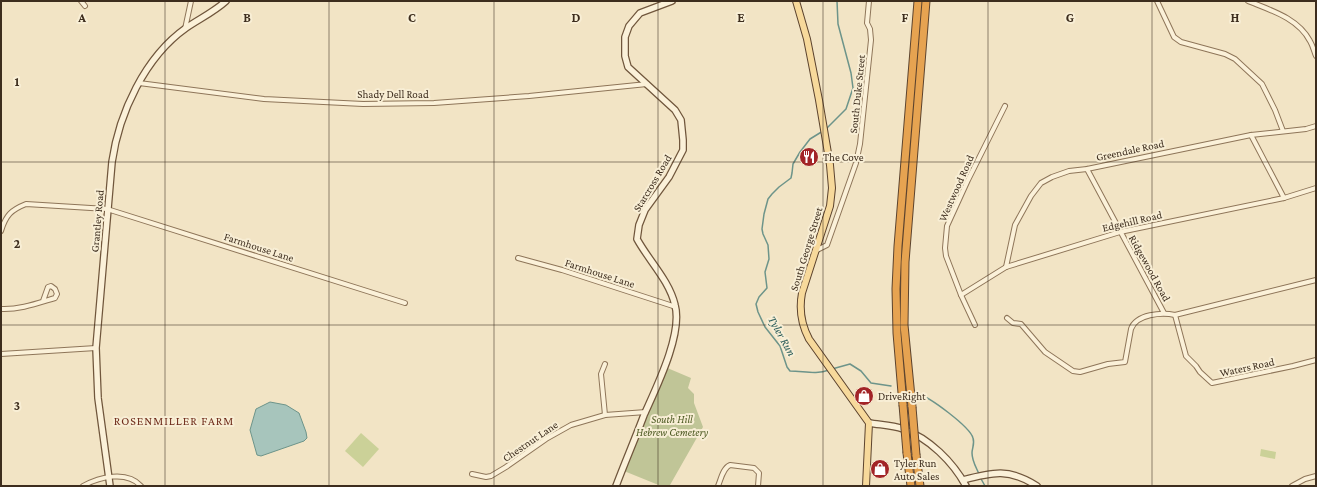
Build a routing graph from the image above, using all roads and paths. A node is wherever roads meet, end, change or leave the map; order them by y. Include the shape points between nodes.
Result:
1 (81, 1) edge
2 (191, 1) edge
3 (226, 1) edge
4 (672, 1) edge
5 (796, 1) edge
6 (869, 1) edge
7 (918, 1) edge
8 (926, 1) edge
9 (1157, 1) edge
10 (1248, 1) edge
11 (85, 6) dead end
12 (185, 29) junction
13 (1316, 56) edge
14 (139, 83) junction
15 (647, 84) junction
16 (1005, 106) dead end
17 (1316, 126) edge
18 (1283, 131) junction
19 (1251, 134) junction
20 (1087, 169) junction
21 (1316, 188) edge
22 (1284, 198) junction
23 (108, 208) junction
24 (1, 231) edge
25 (1120, 232) junction
26 (817, 250) junction
27 (518, 258) dead end
28 (1006, 267) junction
29 (1316, 280) edge
30 (961, 295) junction
31 (43, 301) dead end
32 (405, 304) dead end
33 (676, 307) junction
34 (1, 309) edge
35 (1164, 313) junction
36 (1175, 315) junction
37 (1007, 318) dead end
38 (975, 325) dead end
39 (96, 348) junction
40 (1, 354) edge
41 (1316, 360) edge
42 (605, 364) dead end
43 (646, 412) junction
44 (605, 415) junction
45 (869, 423) junction
46 (472, 474) dead end
47 (1316, 476) edge
48 (109, 478) junction
49 (965, 483) edge
50 (83, 486) edge
51 (110, 486) edge
52 (141, 486) edge
53 (616, 486) edge
54 (718, 486) edge
55 (758, 486) edge
56 (866, 486) edge
57 (911, 486) edge
58 (920, 486) edge
59 (1037, 486) edge
60 (1292, 486) edge

1 - 11 street
2 - 12 street
3 - 12 street, Grantley Road
4 - 15 street, Starcross Road via 640,13 629,26 625,37 628,67
5 - 26 main road, South George Street via 807,39 831,176 831,196
6 - 26 street, South Duke Street via 867,23 871,40 860,144 856,163 827,245
7 - 57 highway, bridge via 896,289 896,333
8 - 58 highway, bridge via 905,270 904,325
9 - 18 street via 1174,37 1181,42 1235,59 1262,84
10 - 13 street via 1292,21 1310,41
12 - 14 street, Grantley Road via 159,52
14 - 15 street, Shady Dell Road via 264,99 363,104 434,103
14 - 23 street, Grantley Road via 116,138
15 - 33 street, Starcross Road via 675,110 681,120 683,150 638,225 637,239 668,287
16 - 30 street, Westwood Road via 947,226 946,256
17 - 18 street, Greendale Road
18 - 19 street, Greendale Road
19 - 20 street, Greendale Road
19 - 22 street
20 - 25 street, Ridgewood Road
20 - 28 street, Greendale Road via 1069,171 1041,183 1015,225
21 - 22 street, Edgehill Road
22 - 25 street, Edgehill Road
23 - 24 street, Farmhouse Lane via 26,204 13,209 4,221
23 - 32 street, Farmhouse Lane
23 - 39 street, Grantley Road
25 - 28 street, Edgehill Road
25 - 35 street, Ridgewood Road
26 - 45 main road, South George Street via 802,293 801,314 805,331
27 - 33 street, Farmhouse Lane
28 - 30 street, Edgehill Road
29 - 36 street
30 - 38 street, Westwood Road
31 - 34 street
33 - 43 street, Starcross Road via 675,330 665,365
35 - 36 street
35 - 37 street via 1138,319 1132,324 1125,362 1080,372 1073,371 1052,358 1021,324 1014,324
36 - 41 street, Waters Road via 1186,356 1212,383
39 - 40 street
39 - 48 street, Grantley Road via 98,398
42 - 44 street via 601,374
43 - 44 street, Chestnut Lane
43 - 53 street, Starcross Road
44 - 46 street, Chestnut Lane via 571,425 491,476
45 - 49 street via 896,427 917,435 938,451
45 - 56 main road
47 - 60 street
48 - 50 street
48 - 51 street, Grantley Road
48 - 52 street via 126,476
49 - 59 street via 979,476 996,473 1017,476
54 - 55 street via 724,470 730,465 754,468 759,474

